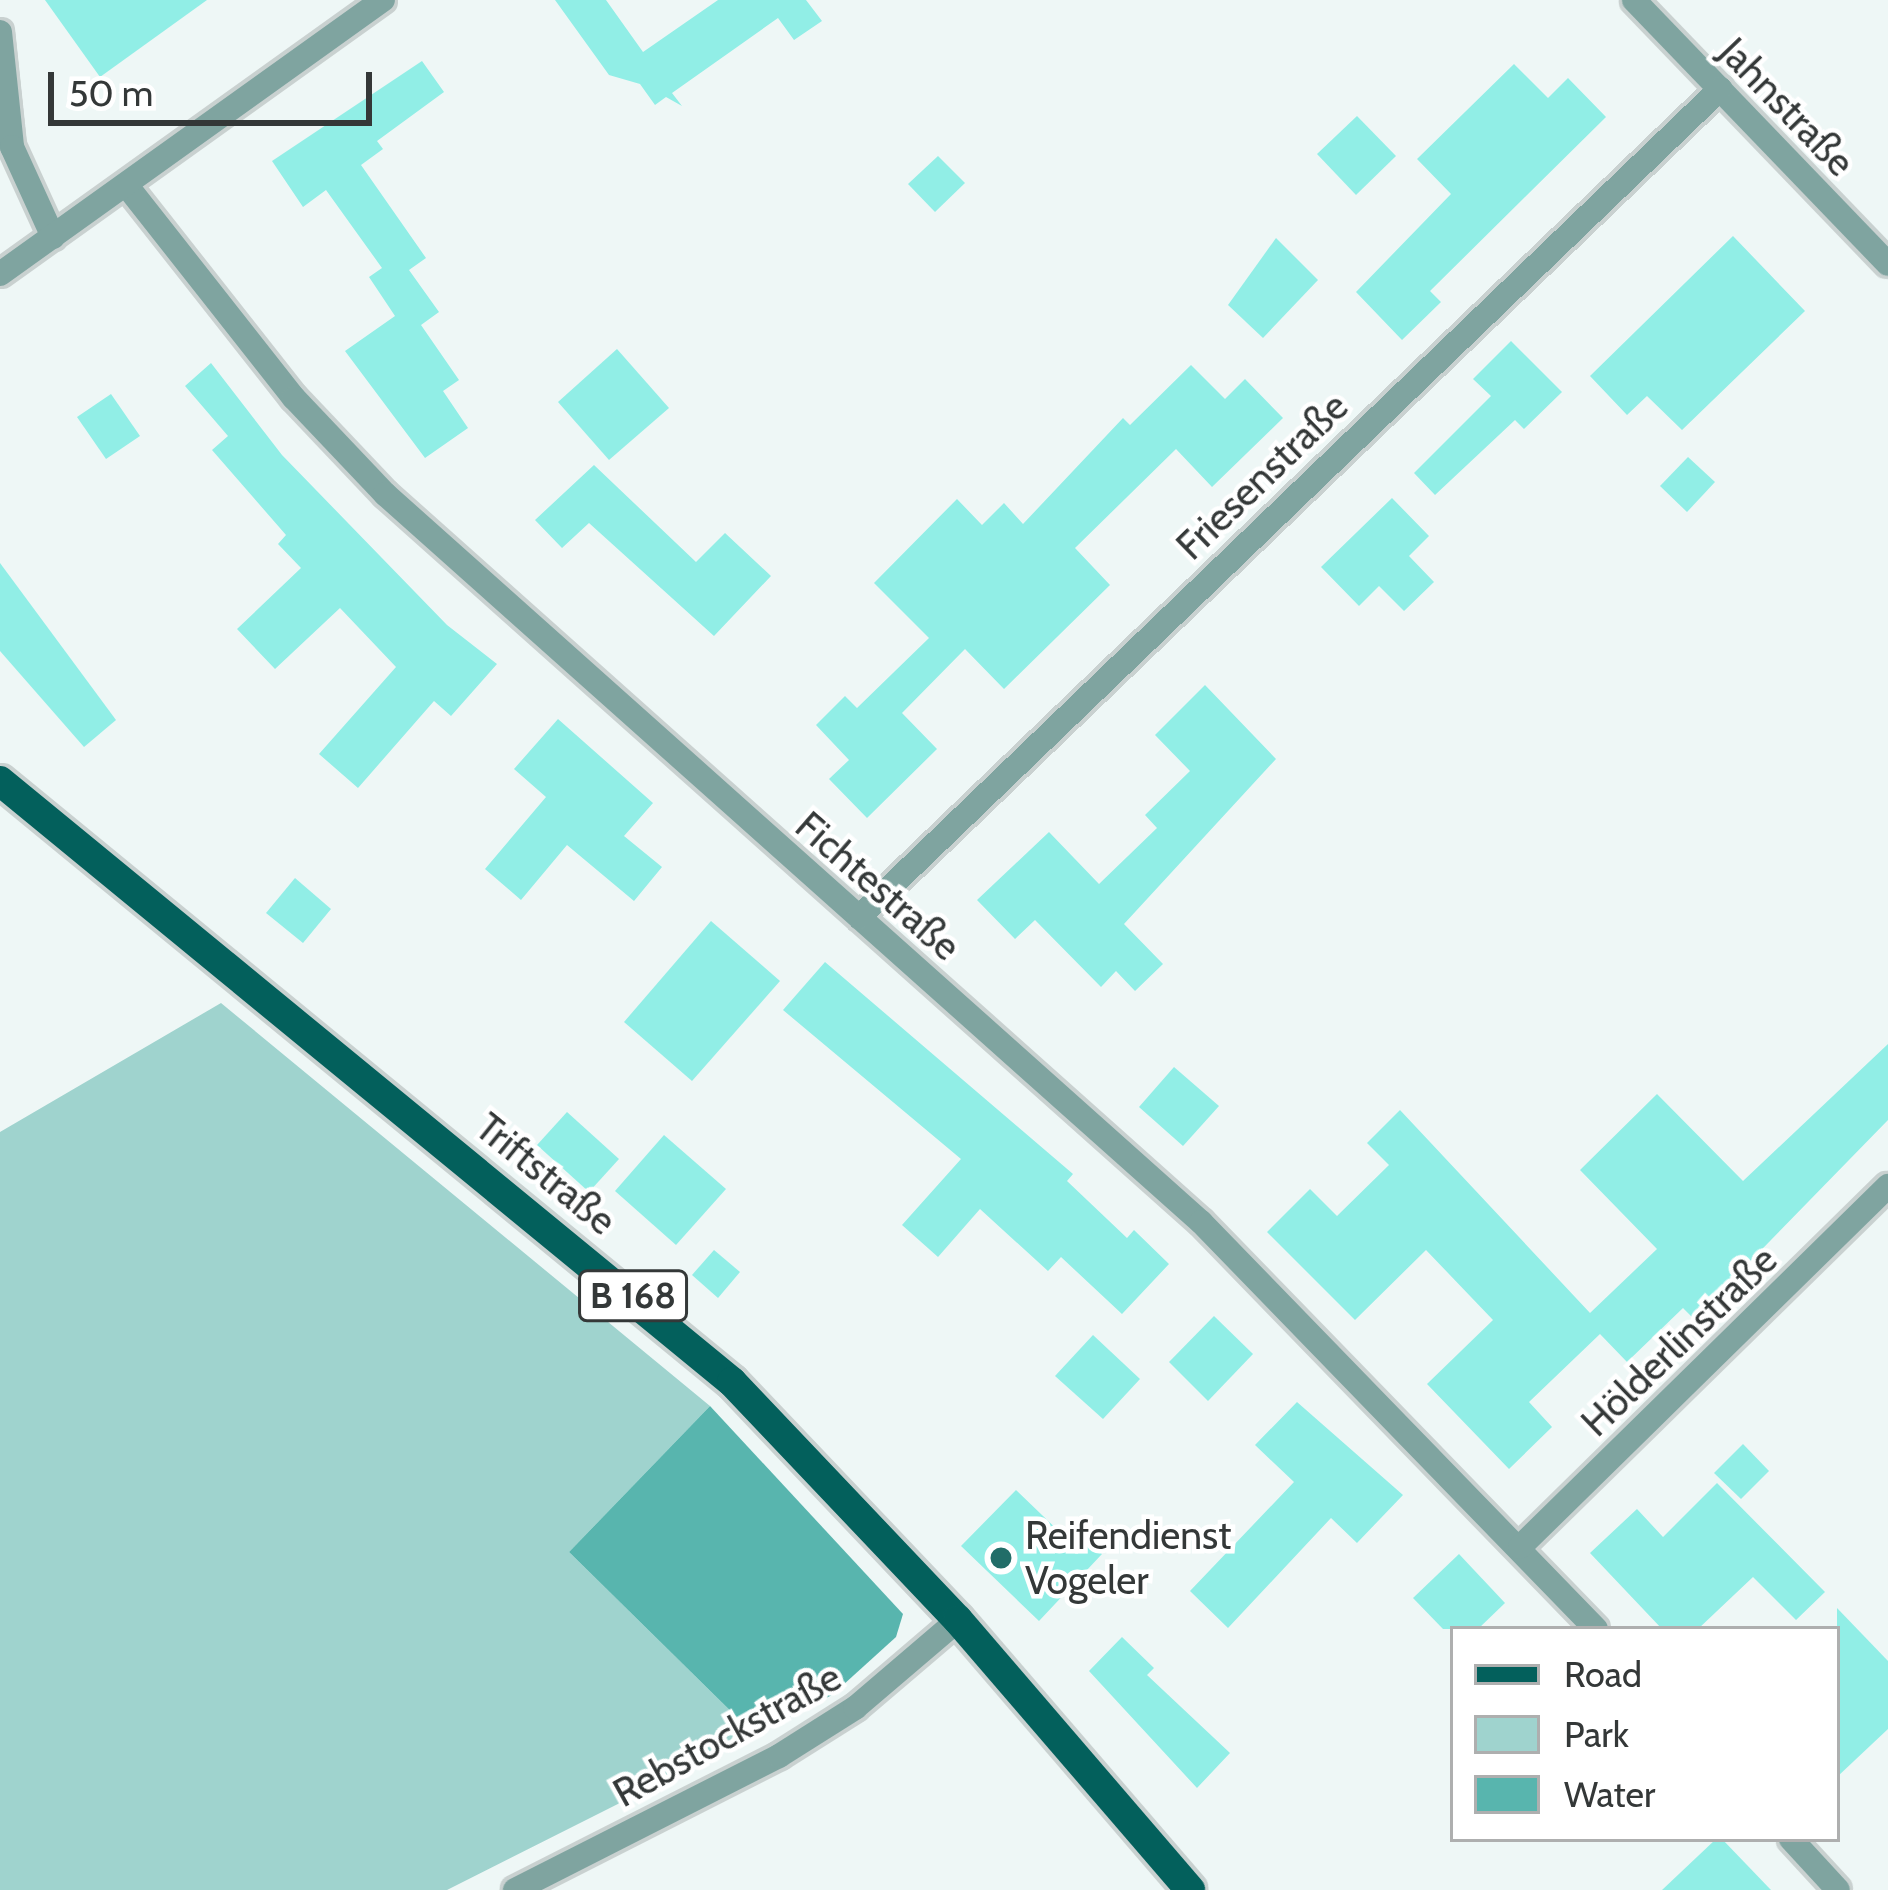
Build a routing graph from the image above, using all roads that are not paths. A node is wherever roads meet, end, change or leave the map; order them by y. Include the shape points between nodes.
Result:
1 (382, 0) edge
2 (1634, 0) edge
3 (0, 32) edge
4 (1720, 89) junction
5 (127, 186) junction
6 (53, 237) junction
7 (1888, 264) edge
8 (0, 274) edge
9 (0, 781) edge
10 (859, 917) junction
11 (1888, 1186) edge
12 (1520, 1547) junction
13 (958, 1620) junction
14 (1593, 1626) edge
15 (1794, 1842) edge
16 (515, 1890) edge
17 (1190, 1890) edge
18 (1838, 1890) edge

1 - 5 street
2 - 4 street, Jahnstraße
3 - 6 street via 12,148
4 - 7 street, Jahnstraße
4 - 10 street, Friesenstraße
5 - 6 street
5 - 10 street, Fichtestraße via 294,398 385,494
6 - 8 street
9 - 13 main road, Triftstraße / B 168 via 659,1317
10 - 12 street, Fichtestraße via 1201,1222
11 - 12 street, Hölderlinstraße
12 - 14 street, Fichtestraße
13 - 16 street, Rebstockstraße via 855,1708 779,1756
13 - 17 main road, Triftstraße / B 168
15 - 18 street

